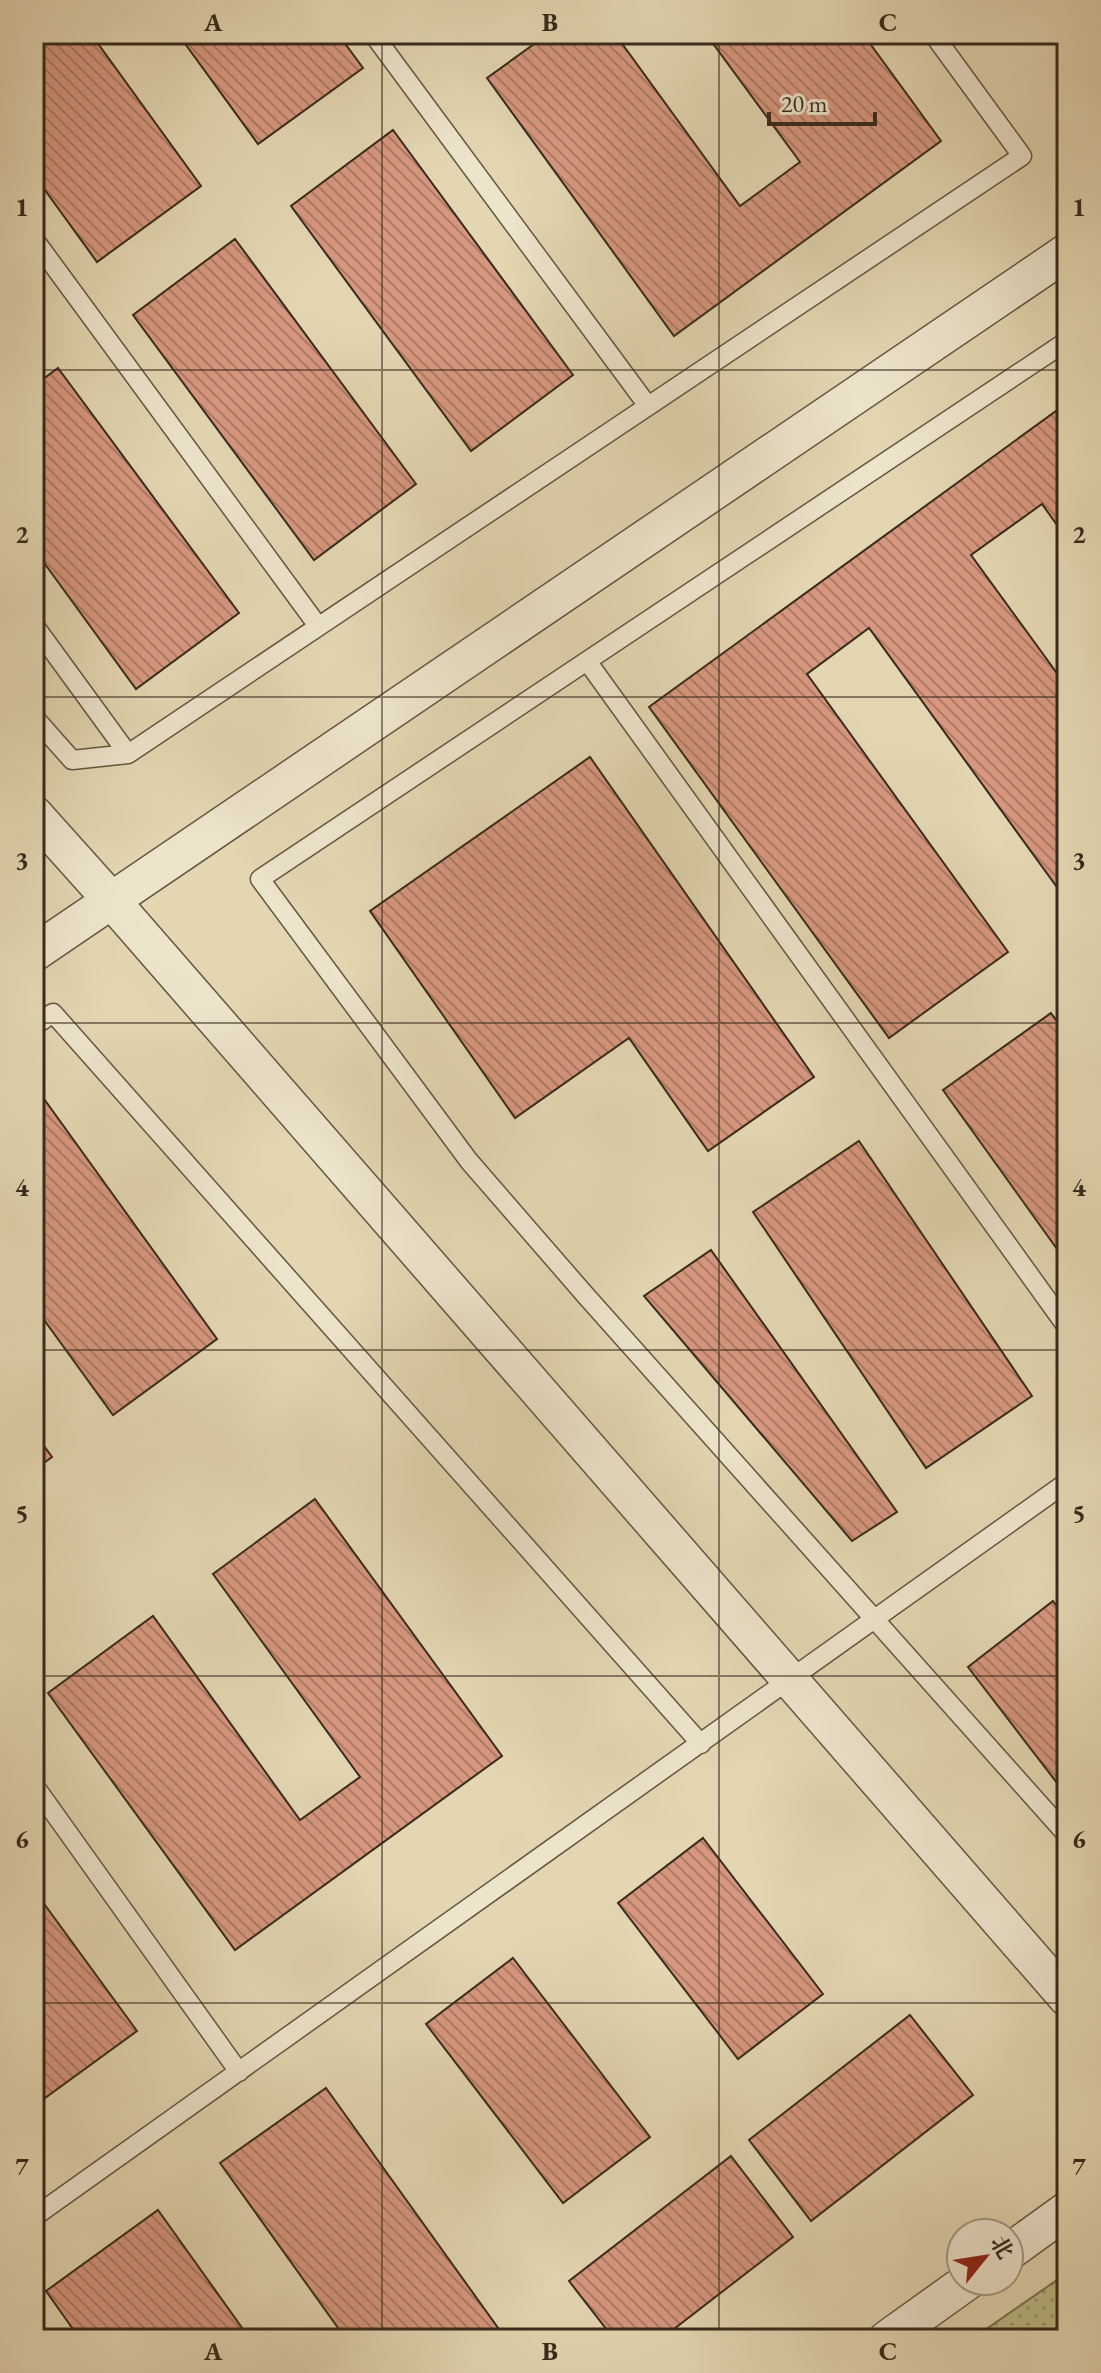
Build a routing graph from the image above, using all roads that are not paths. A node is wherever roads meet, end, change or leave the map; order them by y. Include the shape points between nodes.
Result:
1 (373, 34) edge
2 (933, 34) edge
3 (34, 239) edge
4 (1067, 252) edge
5 (1067, 341) edge
6 (648, 406) junction
7 (34, 625) edge
8 (318, 626) junction
9 (587, 661) junction
10 (34, 717) edge
11 (128, 754) junction
12 (34, 814) edge
13 (112, 901) junction
14 (34, 953) edge
15 (34, 1026) edge
16 (1067, 1327) edge
17 (1067, 1482) edge
18 (874, 1621) junction
19 (791, 1681) junction
20 (701, 1744) junction
21 (34, 1785) edge
22 (1067, 1835) edge
23 (1067, 1998) edge
24 (239, 2072) junction
25 (1067, 2210) edge
26 (34, 2217) edge
27 (1025, 2240) edge
28 (946, 2297) edge
29 (887, 2339) edge

1 - 6 lane
2 - 6 lane via 1022,156
3 - 8 lane
4 - 13 street
5 - 9 lane
6 - 8 lane
7 - 11 lane
8 - 11 lane
9 - 16 lane
9 - 18 lane via 260,879 469,1161
10 - 11 lane via 72,760
12 - 13 street
13 - 14 street
13 - 19 street
15 - 20 lane via 53,1013
17 - 18 lane
18 - 19 lane
18 - 22 lane
19 - 20 lane
19 - 23 street
20 - 24 lane
21 - 24 lane
24 - 26 lane
25 - 27 street
28 - 29 street

